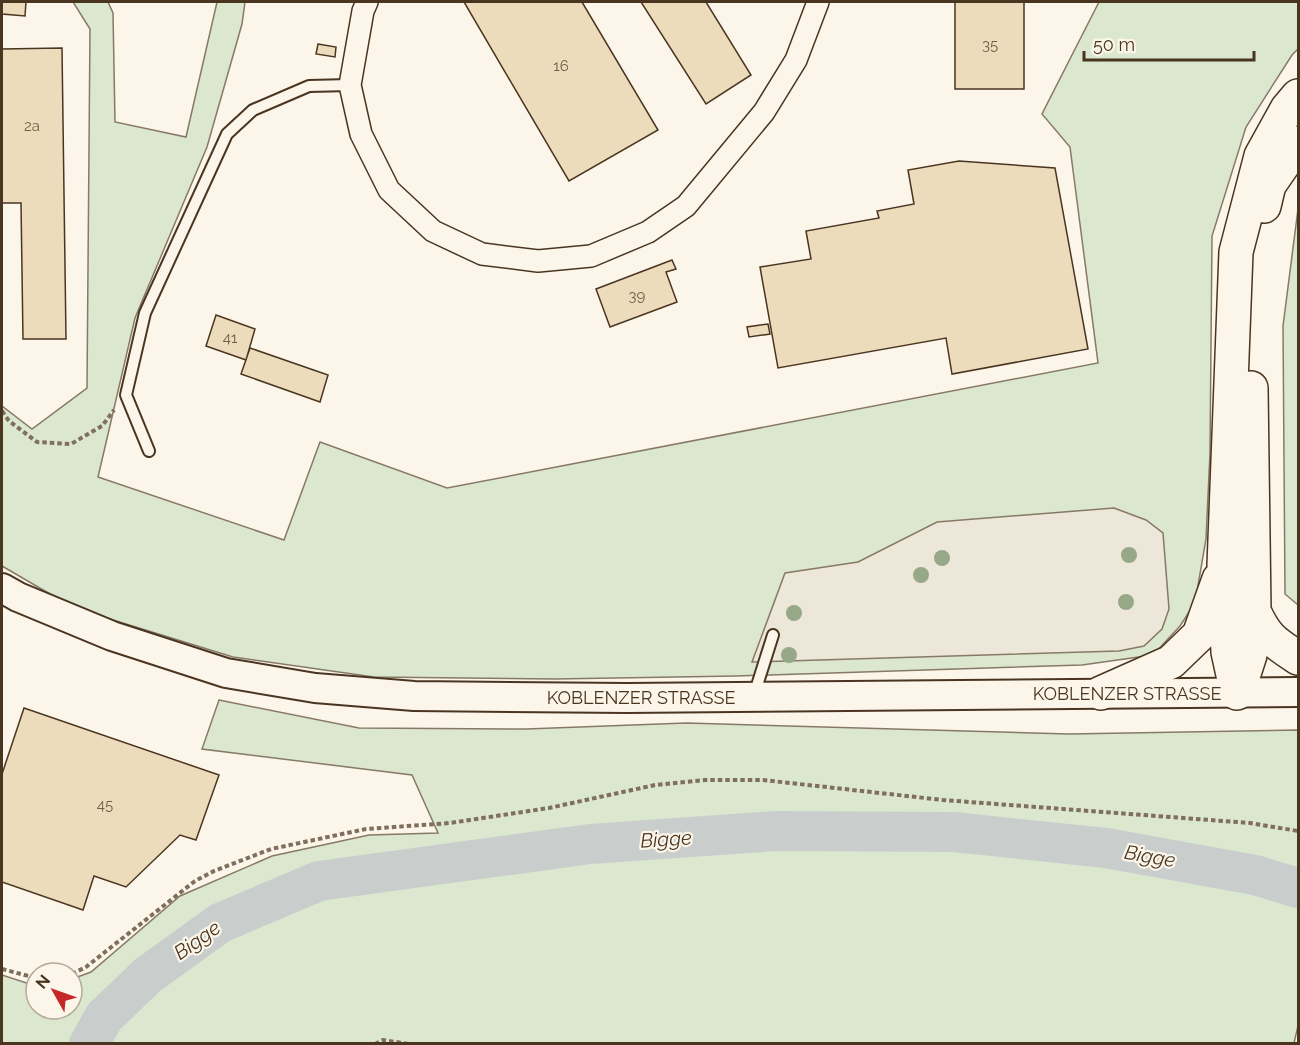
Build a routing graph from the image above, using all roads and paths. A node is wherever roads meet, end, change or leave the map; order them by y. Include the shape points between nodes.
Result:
1 (367, 2) edge
2 (818, 2) edge
3 (351, 85) junction
4 (1299, 96) edge
5 (1299, 143) edge
6 (126, 395) junction
7 (2, 411) edge
8 (149, 451) dead end
9 (1224, 566) junction
10 (2, 588) edge
11 (1254, 610) junction
12 (773, 635) dead end
13 (1299, 657) edge
14 (1299, 692) edge
15 (1101, 693) junction
16 (1237, 693) junction
17 (753, 696) junction
18 (1299, 831) edge
19 (84, 968) edge
20 (2, 969) edge
21 (24, 975) edge
22 (375, 1044) edge
23 (409, 1044) edge

1 - 3 street
2 - 3 street via 796,60 764,112 686,206 648,232 591,256 538,261 483,254 433,231 389,190 361,134
3 - 6 lane via 309,86 254,110 227,134 146,313
4 - 9 highway via 1287,109 1261,156 1236,252
5 - 11 highway via 1269,185 1251,264
6 - 7 path via 102,426 71,444 37,442
6 - 8 lane
9 - 15 highway via 1199,635 1171,662
9 - 16 highway via 1228,652
10 - 17 main road, KOBLENZER STRASSE via 112,636 226,673 315,688 414,696
11 - 13 highway via 1274,642
11 - 16 highway via 1250,656
12 - 17 lane
14 - 16 main road, KOBLENZER STRASSE
15 - 16 main road, KOBLENZER STRASSE
15 - 17 main road, KOBLENZER STRASSE
18 - 19 path via 1250,823 943,800 763,780 705,780 450,823 366,829 271,849 195,881
20 - 21 path
22 - 23 path via 383,1040

